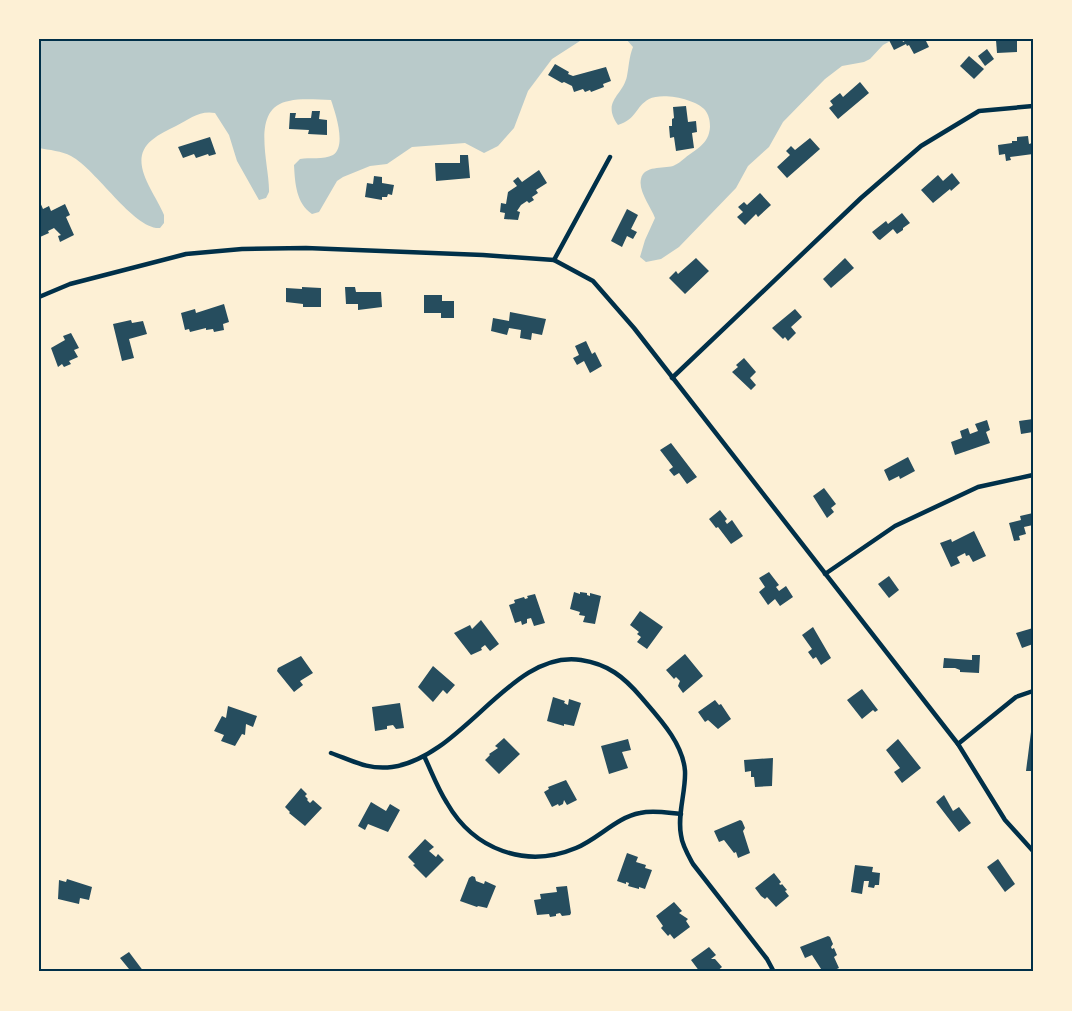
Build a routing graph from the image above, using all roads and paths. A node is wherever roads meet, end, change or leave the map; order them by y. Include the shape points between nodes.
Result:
1 (1033, 106) edge
2 (610, 157) dead end
3 (554, 260) junction
4 (39, 297) edge
5 (672, 378) junction
6 (1033, 475) edge
7 (825, 574) junction
8 (1033, 691) edge
9 (958, 744) junction
10 (331, 753) dead end
11 (425, 758) junction
12 (681, 814) junction
13 (1033, 851) edge
14 (774, 972) edge

1 - 5 street via 979,111 921,146
2 - 3 street
3 - 4 street via 306,248 242,249 186,254 70,284
3 - 5 street via 593,281
5 - 7 street
6 - 7 street via 978,487 915,516
7 - 9 street
8 - 9 street via 1016,696
9 - 13 street via 1005,820
10 - 11 street via 361,766 375,767 392,767
11 - 12 street via 447,804 463,826 481,842 507,854 549,856 576,848 638,813
11 - 12 street via 531,672 568,658 592,662 625,678 679,748 685,769
12 - 14 street via 680,834 693,864

